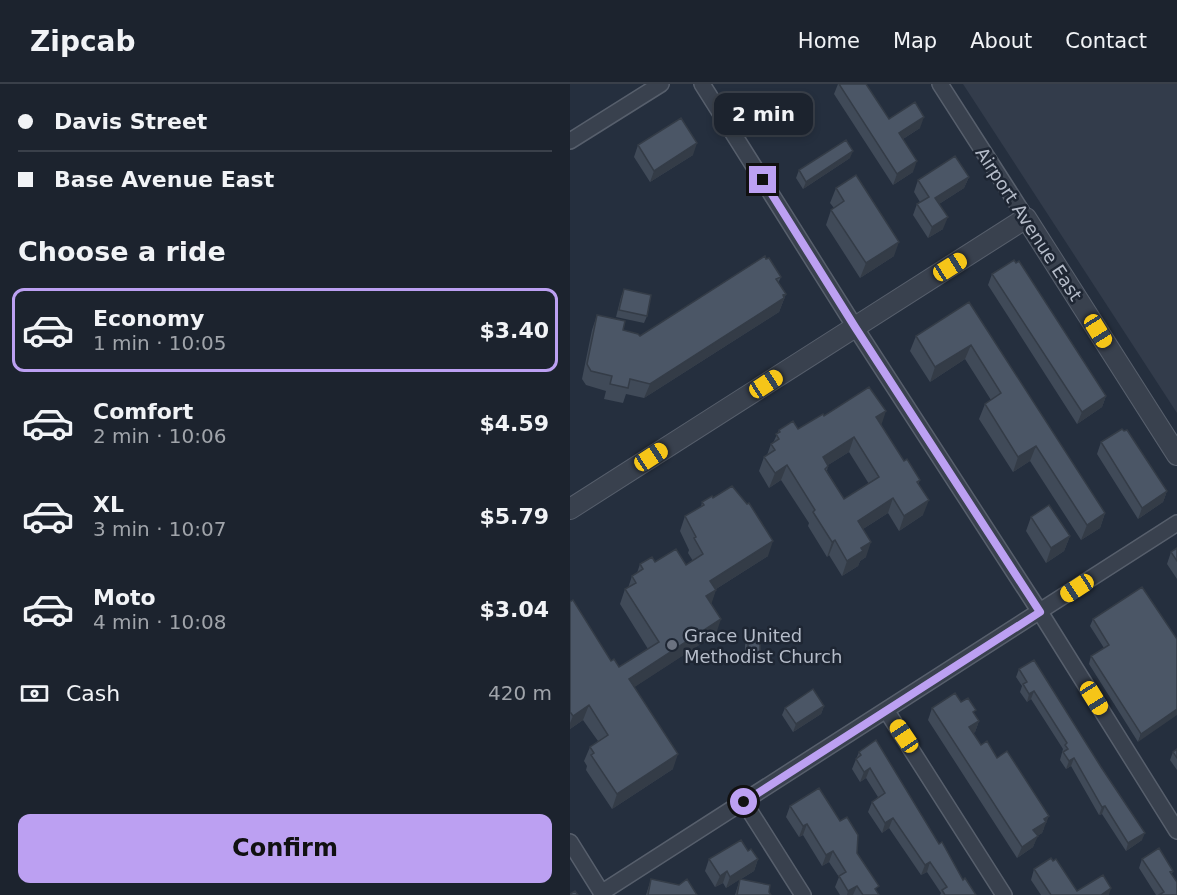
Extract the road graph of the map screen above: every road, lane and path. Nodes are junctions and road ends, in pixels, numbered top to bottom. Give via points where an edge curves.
1 (661, 84) edge
2 (702, 84) edge
3 (940, 84) edge
4 (570, 141) edge
5 (1026, 218) junction
6 (855, 327) junction
7 (1177, 455) edge
8 (570, 509) edge
9 (1177, 523) edge
10 (1040, 612) junction
11 (886, 710) junction
12 (744, 802) junction
13 (1177, 831) edge
14 (570, 842) edge
15 (602, 894) edge
16 (803, 895) edge
17 (1004, 895) edge

1 - 4 street
2 - 6 street
3 - 5 street, Airport Avenue East
5 - 6 street
5 - 7 street, Airport Avenue East
6 - 8 street
6 - 10 street
9 - 10 street
10 - 11 street
10 - 13 street
11 - 12 street
11 - 17 street
12 - 15 street
12 - 16 street
14 - 15 street

